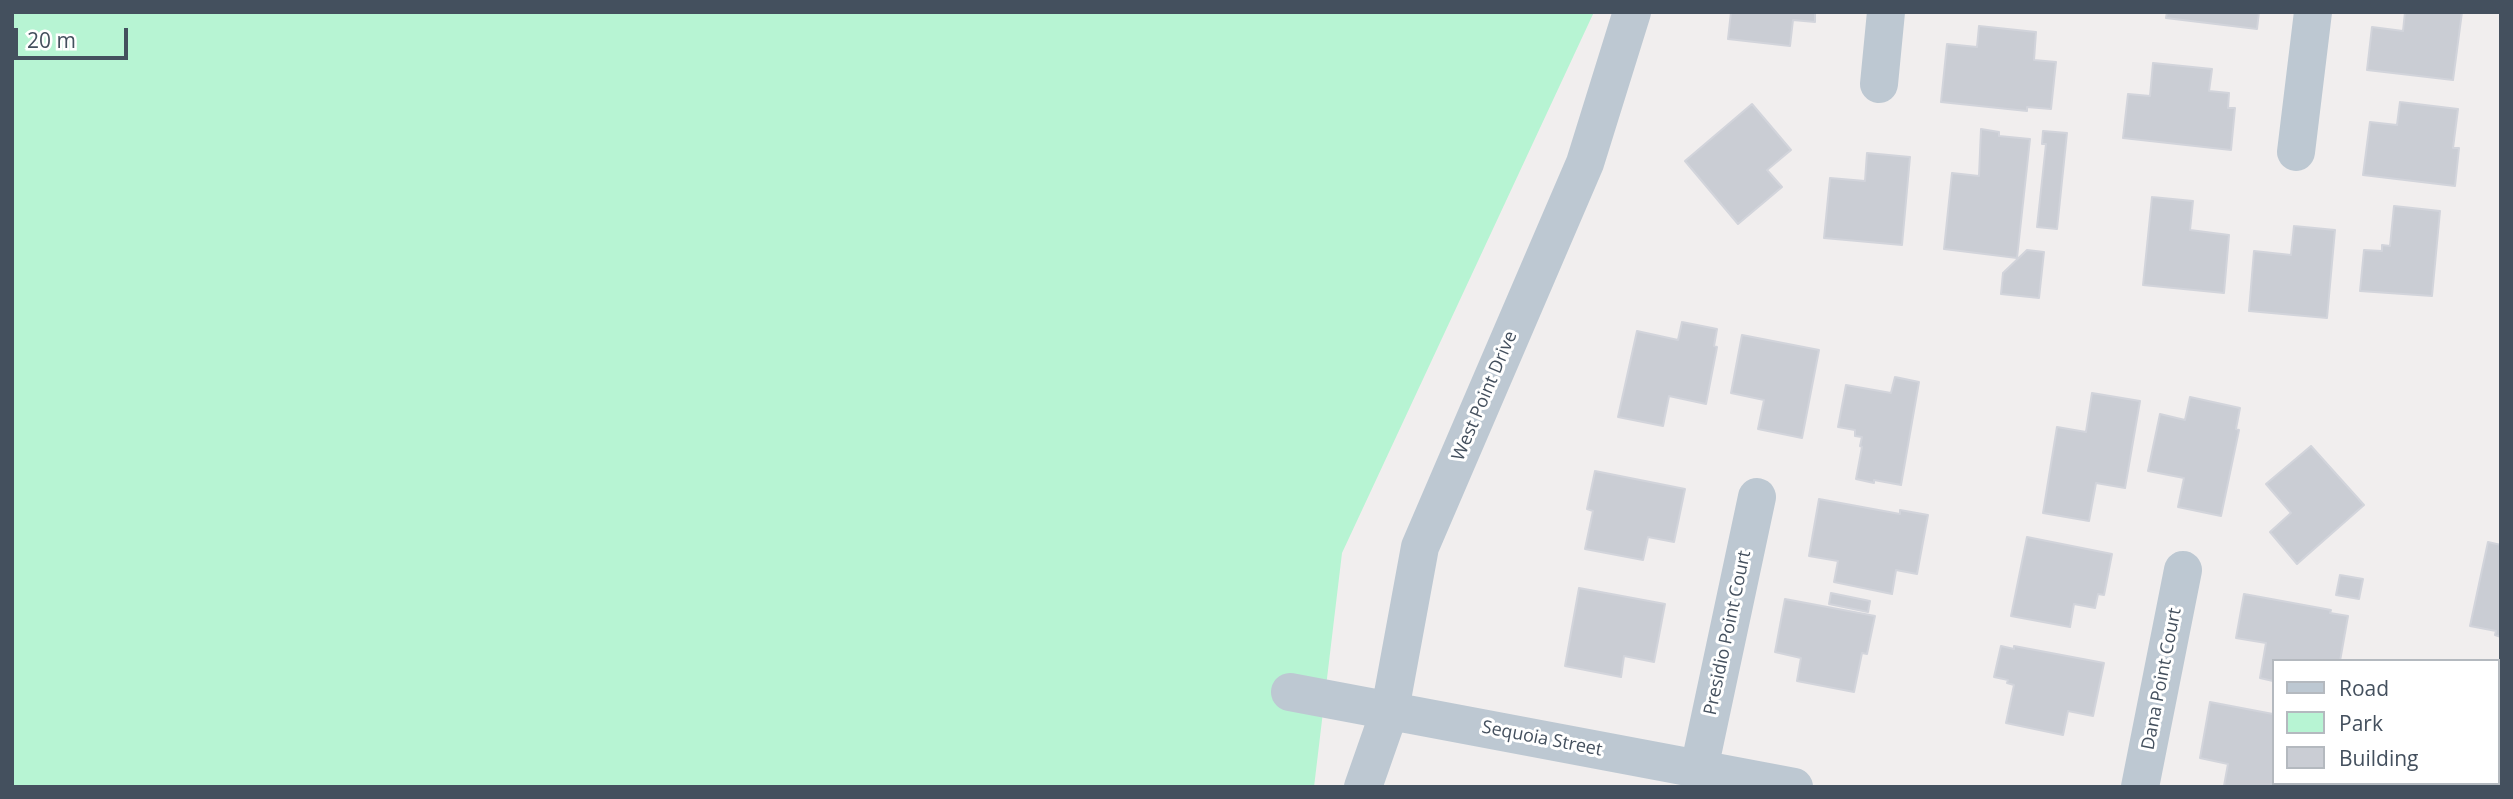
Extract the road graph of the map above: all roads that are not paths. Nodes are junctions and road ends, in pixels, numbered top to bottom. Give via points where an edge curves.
1 (1632, 12) edge
2 (1886, 12) edge
3 (2313, 12) edge
4 (1880, 84) dead end
5 (2296, 152) dead end
6 (1757, 497) dead end
7 (2183, 570) dead end
8 (1290, 692) dead end
9 (1390, 710) junction
10 (1699, 769) junction
11 (1363, 787) edge
12 (1794, 787) edge
13 (2140, 787) edge

1 - 9 street, West Point Drive via 1585,163 1420,547
2 - 4 street
3 - 5 street
6 - 10 street, Presidio Point Court
7 - 13 street, Dana Point Court
8 - 9 street, Sequoia Street
9 - 10 street, Sequoia Street
9 - 11 street, West Point Drive
10 - 12 street, Sequoia Street

